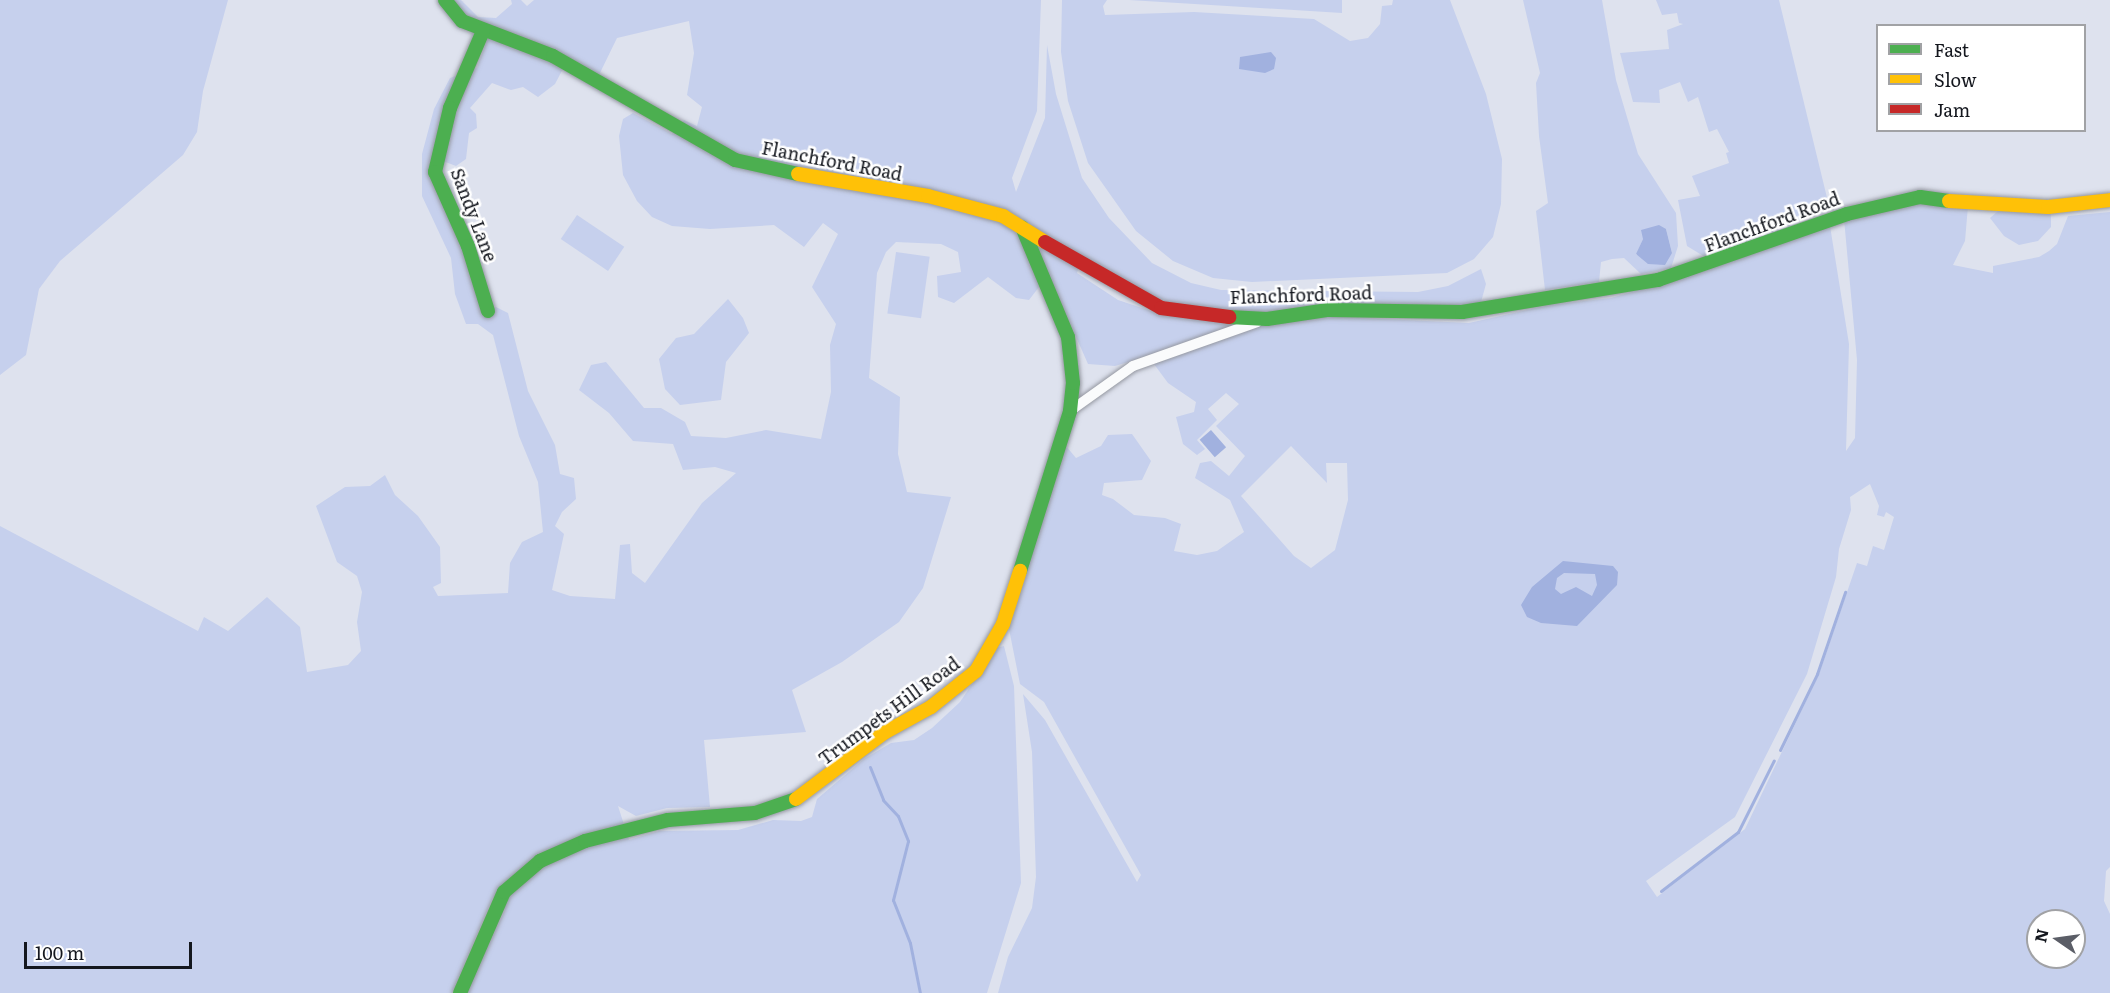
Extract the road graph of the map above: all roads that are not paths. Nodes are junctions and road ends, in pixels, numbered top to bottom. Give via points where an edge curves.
1 (445, 0) edge
2 (483, 31) junction
3 (2110, 200) edge
4 (1022, 227) junction
5 (488, 311) dead end
6 (1267, 319) junction
7 (1070, 411) junction
8 (460, 993) edge

1 - 2 street, Flanchford Road via 462,21
2 - 4 street, Flanchford Road via 552,56 735,160 860,188 928,196 1003,216
2 - 5 street, Sandy Lane via 450,108 435,172 468,246
3 - 6 street, Flanchford Road via 2037,207 1920,197 1847,214 1687,272 1617,288 1462,312 1328,310
4 - 6 street, Flanchford Road via 1161,308 1197,316
4 - 7 street, Trumpets Hill Road via 1068,337 1073,383
6 - 7 street via 1133,366
7 - 8 street, Trumpets Hill Road via 1003,624 976,671 930,707 884,733 797,799 755,813 668,820 585,841 540,861 504,892

